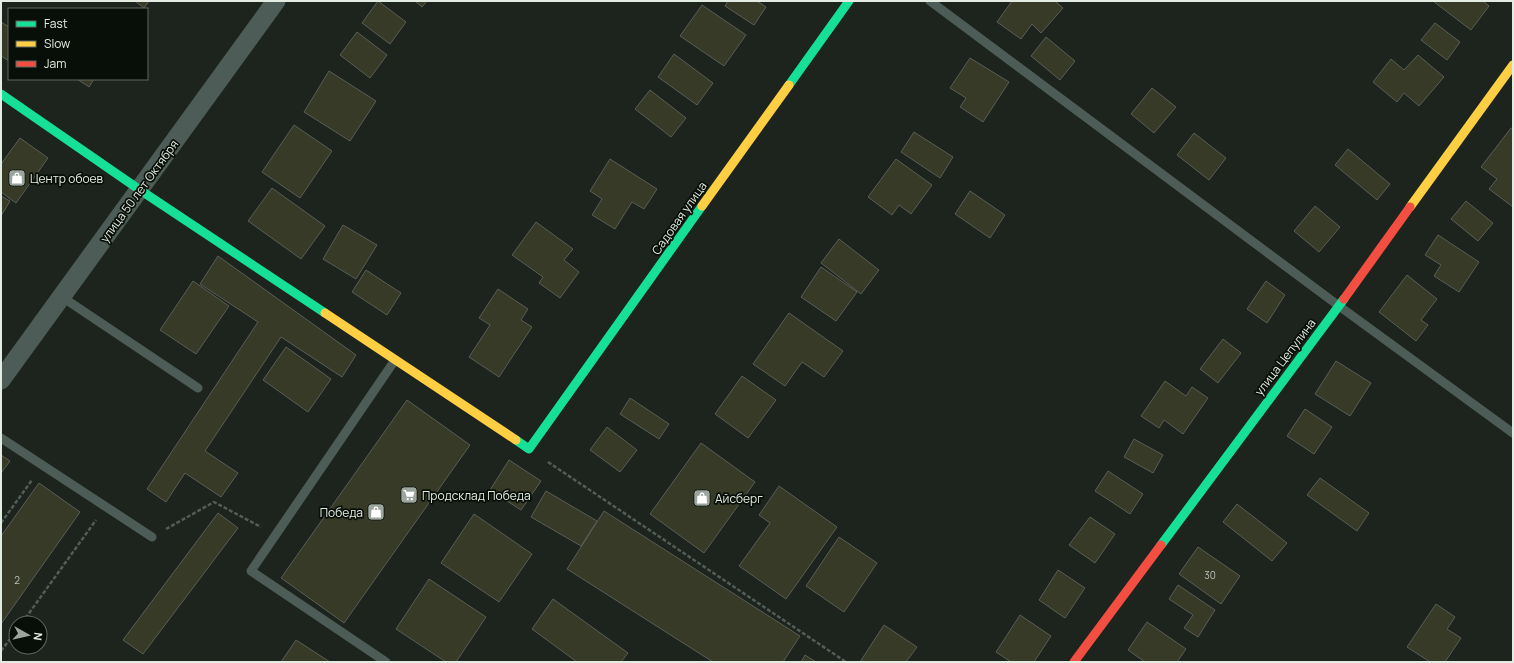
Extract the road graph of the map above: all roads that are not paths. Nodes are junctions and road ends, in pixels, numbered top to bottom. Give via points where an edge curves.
1 (276, 1) edge
2 (849, 1) edge
3 (930, 1) edge
4 (1513, 65) edge
5 (1, 94) edge
6 (140, 190) junction
7 (62, 297) junction
8 (1338, 306) junction
9 (395, 360) junction
10 (1, 380) edge
11 (198, 388) dead end
12 (1513, 433) edge
13 (1, 438) edge
14 (152, 537) road end
15 (386, 662) edge
16 (1074, 662) edge

1 - 6 street, улица 50 лет Октября
2 - 9 street, Садовая улица via 529,449
3 - 8 lane
4 - 8 street, улица Цепулина
5 - 6 street
6 - 7 street, улица 50 лет Октября
6 - 9 street
7 - 10 street, улица 50 лет Октября
7 - 11 lane
8 - 12 lane
8 - 16 street, улица Цепулина
9 - 15 lane via 251,572
13 - 14 lane

